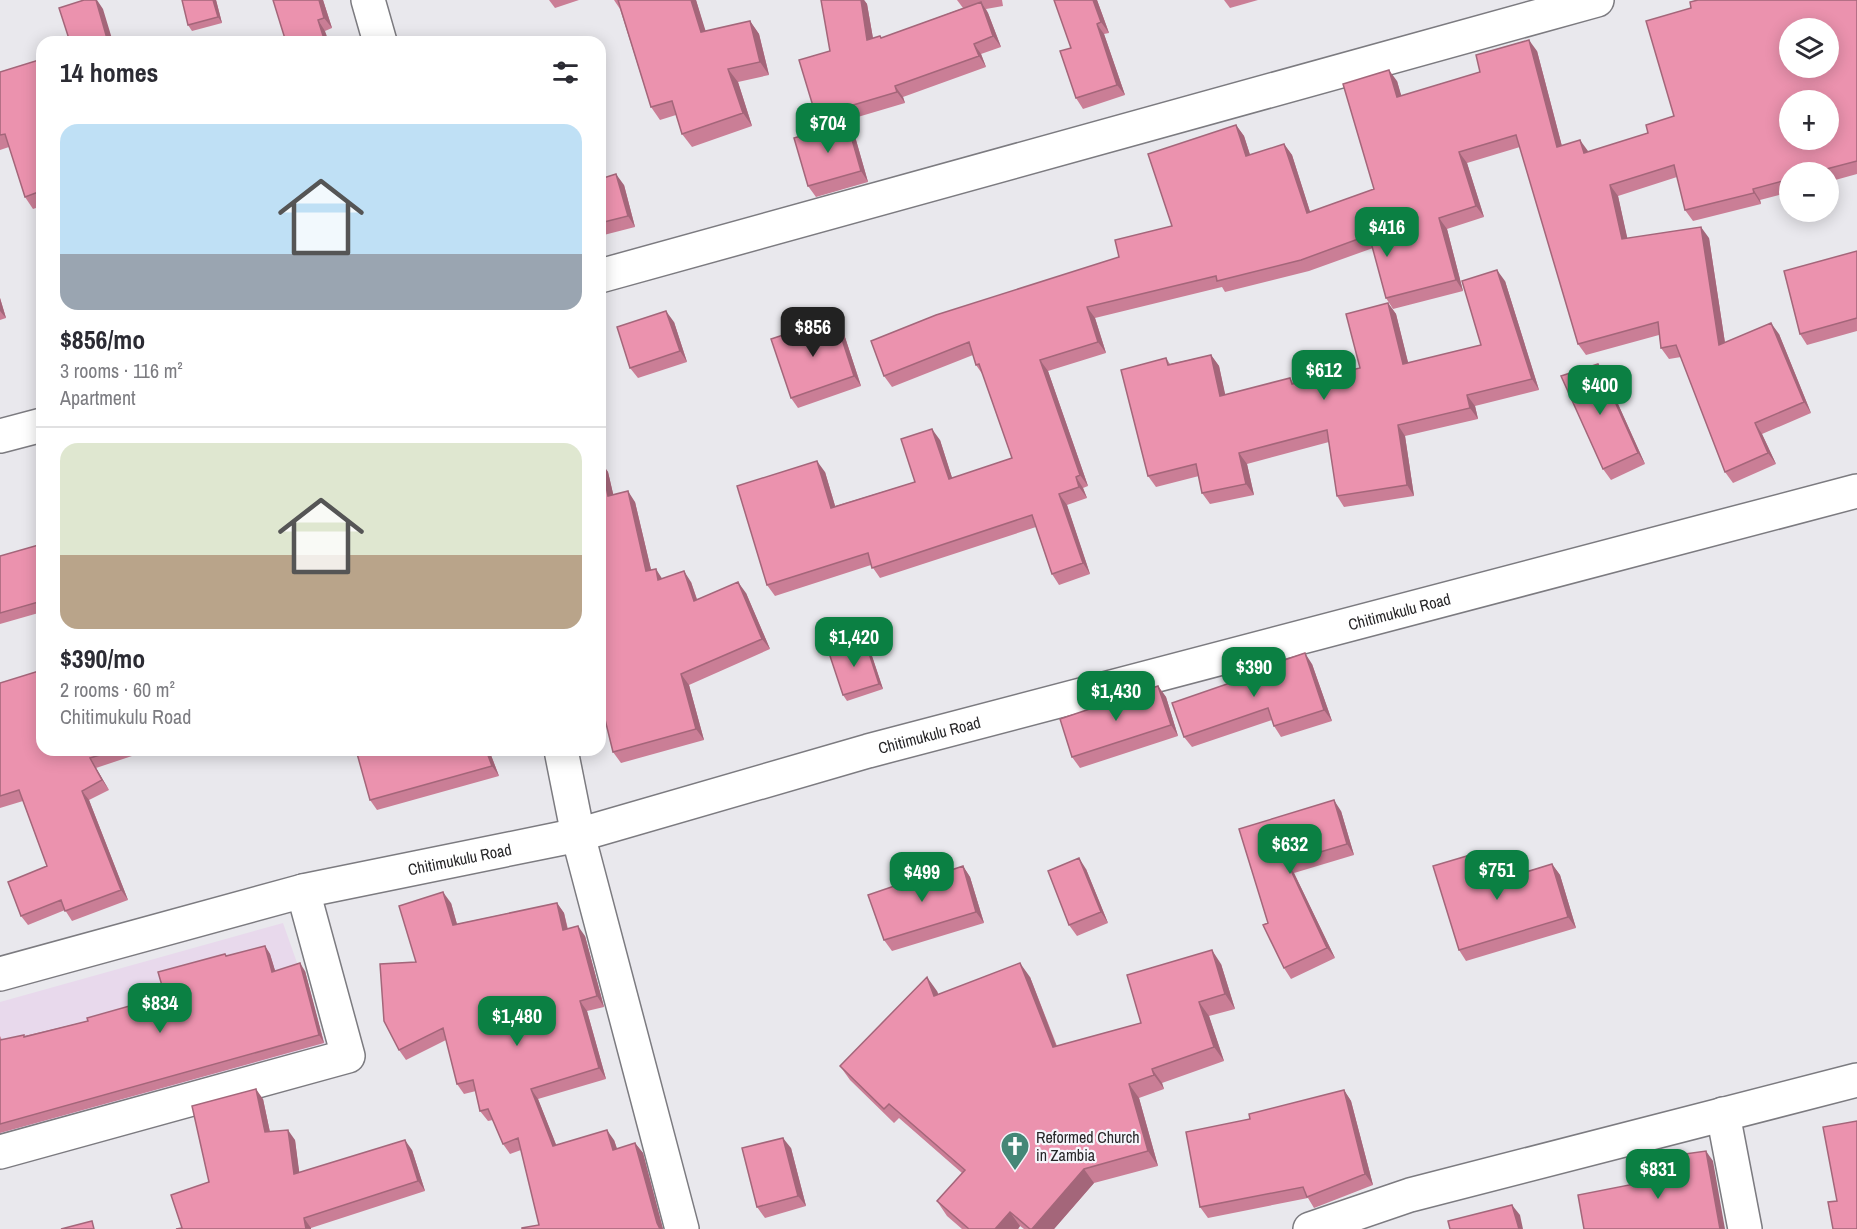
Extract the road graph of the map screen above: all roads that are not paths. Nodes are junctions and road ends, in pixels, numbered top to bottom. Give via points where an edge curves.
1 (368, 0) edge
2 (1597, 0) edge
3 (378, 36) edge
4 (606, 274) edge
5 (36, 427) edge
6 (0, 436) edge
7 (1857, 491) edge
8 (562, 756) edge
9 (578, 835) junction
10 (303, 891) junction
11 (0, 974) edge
12 (1857, 1080) edge
13 (1723, 1114) junction
14 (0, 1152) edge
15 (682, 1229) edge
16 (1310, 1229) edge
17 (1745, 1229) edge

1 - 3 street
2 - 4 street
5 - 6 street
7 - 9 street, Chitimukulu Road via 868,751
8 - 9 street
9 - 10 street, Chitimukulu Road
9 - 15 street
10 - 11 street, Chitimukulu Road
10 - 14 street via 348,1056
12 - 13 street
13 - 16 street via 1410,1194
13 - 17 street

